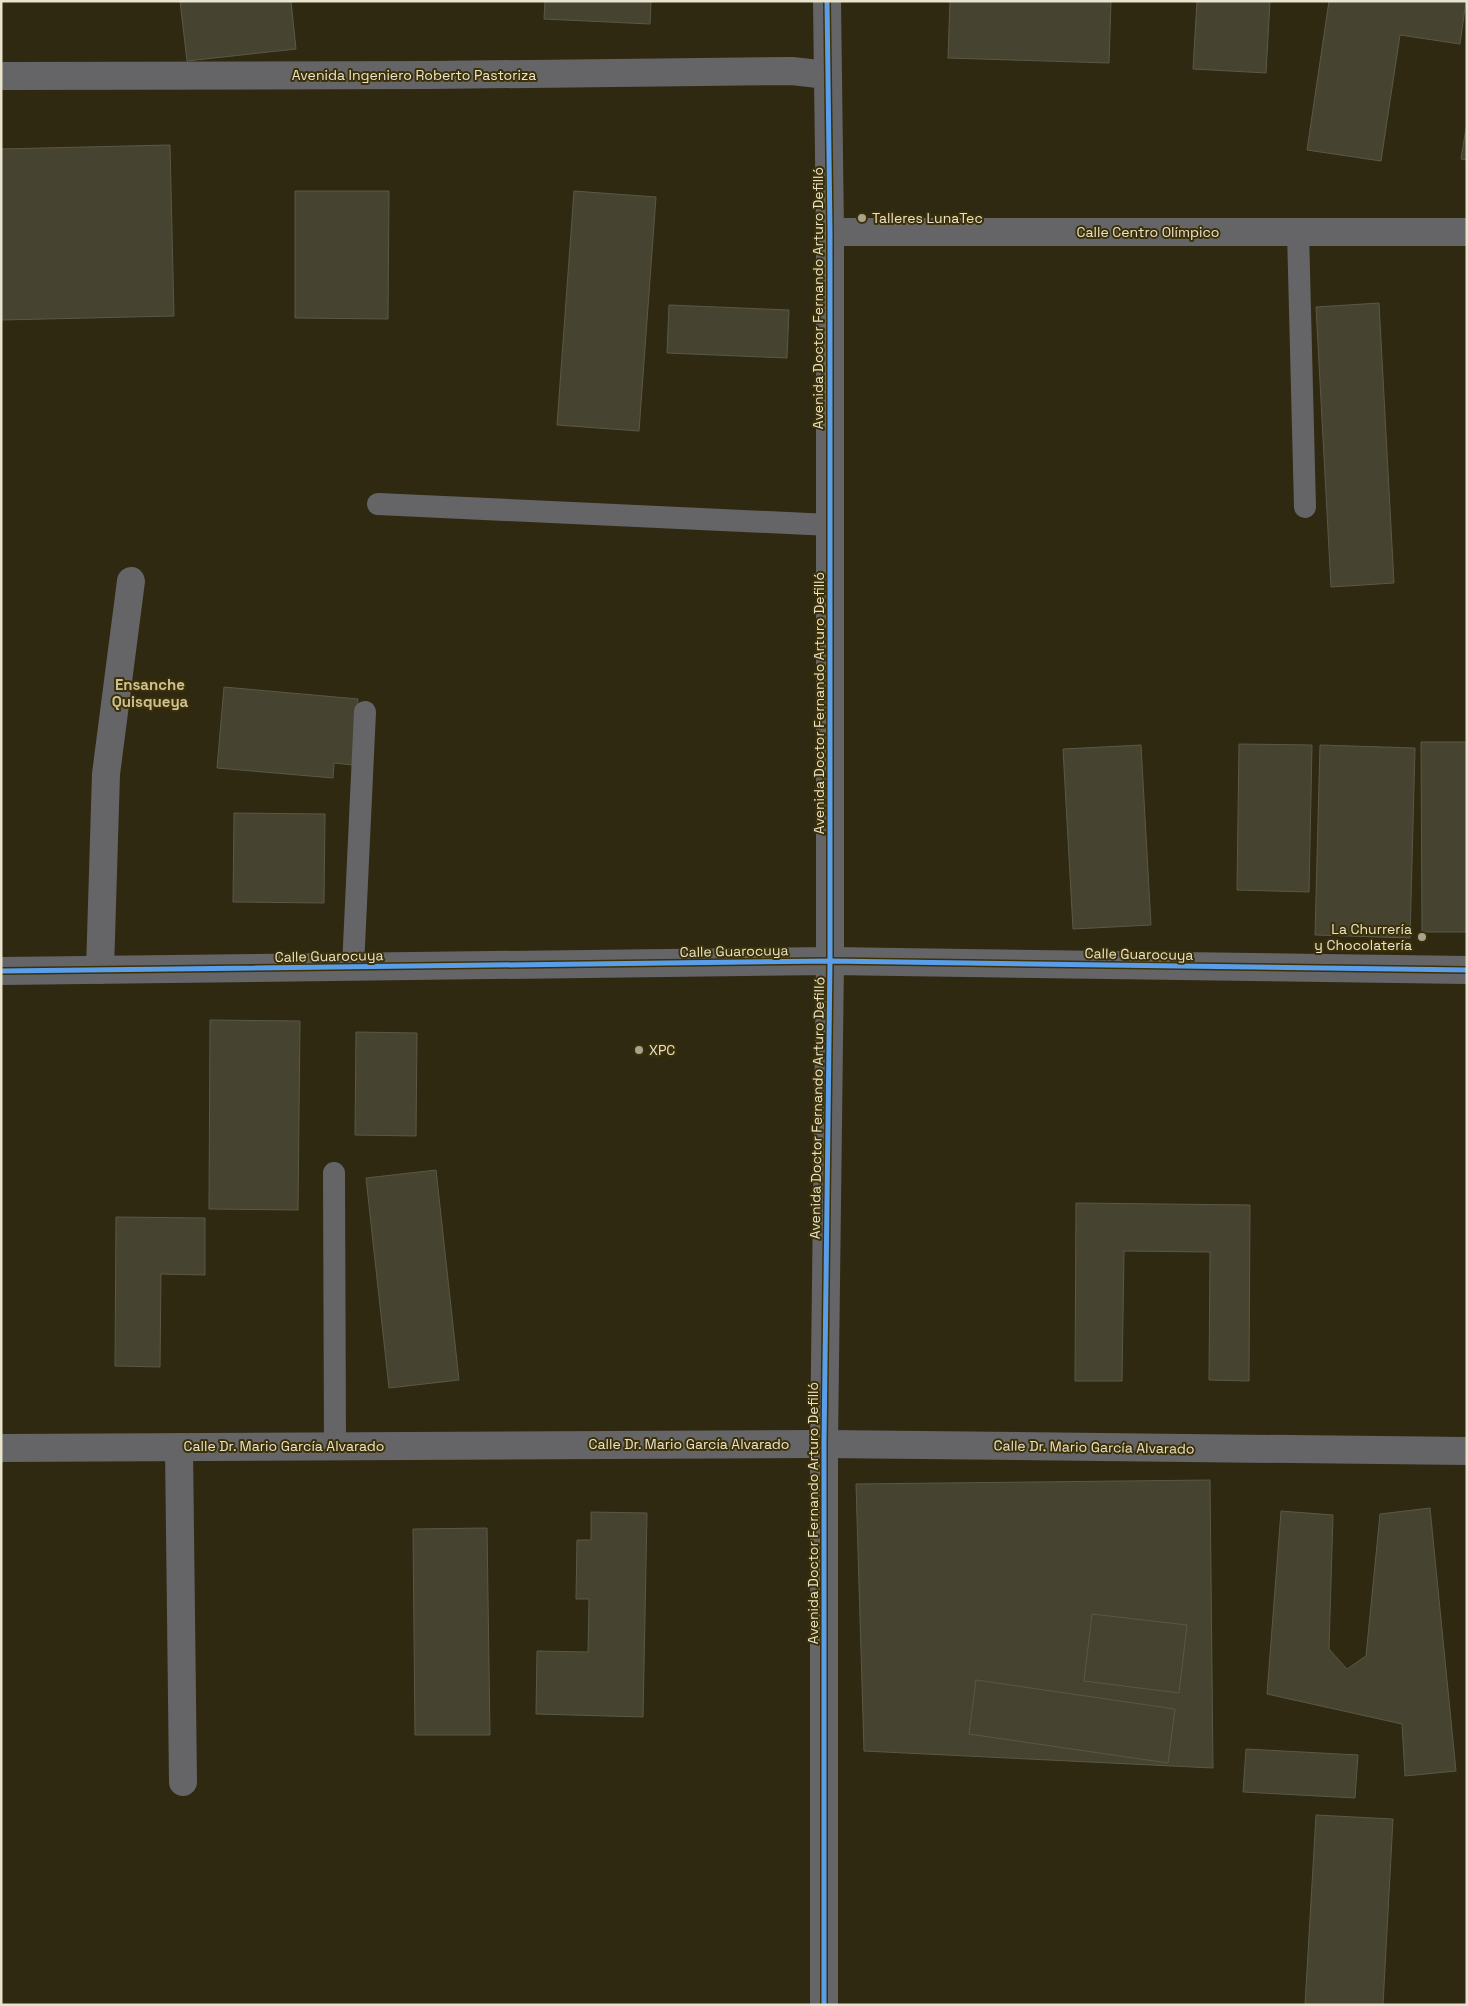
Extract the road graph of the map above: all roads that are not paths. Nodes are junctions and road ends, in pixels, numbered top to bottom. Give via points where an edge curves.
1 (827, 1) edge
2 (827, 75) junction
3 (1, 76) edge
4 (830, 232) junction
5 (1298, 232) junction
6 (1467, 232) edge
7 (378, 504) dead end
8 (1305, 507) dead end
9 (830, 525) junction
10 (131, 581) dead end
11 (365, 712) dead end
12 (830, 961) junction
13 (353, 967) junction
14 (100, 970) junction
15 (1467, 970) edge
16 (1, 971) edge
17 (334, 1173) dead end
18 (824, 1444) junction
19 (334, 1446) junction
20 (179, 1447) junction
21 (1, 1448) edge
22 (1467, 1451) edge
23 (183, 1782) dead end
24 (824, 2005) edge

1 - 2 street, Avenida Doctor Fernando Arturo Defilló
2 - 3 street, Avenida Ingeniero Roberto Pastoriza via 792,71
2 - 4 street, Avenida Doctor Fernando Arturo Defilló
4 - 5 street, Calle Centro Olímpico
4 - 9 street, Avenida Doctor Fernando Arturo Defilló
5 - 6 street, Calle Centro Olímpico
5 - 8 lane
7 - 9 lane
9 - 12 street, Avenida Doctor Fernando Arturo Defilló
10 - 14 street via 106,774
11 - 13 lane
12 - 13 street, Calle Guarocuya
12 - 15 street, Calle Guarocuya
12 - 18 street, Avenida Doctor Fernando Arturo Defilló
13 - 14 street, Calle Guarocuya
14 - 16 street, Calle Guarocuya
17 - 19 lane
18 - 19 street, Calle Dr. Mario García Alvarado
18 - 22 street, Calle Dr. Mario García Alvarado
18 - 24 street, Avenida Doctor Fernando Arturo Defilló
19 - 20 street, Calle Dr. Mario García Alvarado
20 - 21 street, Calle Dr. Mario García Alvarado
20 - 23 street

